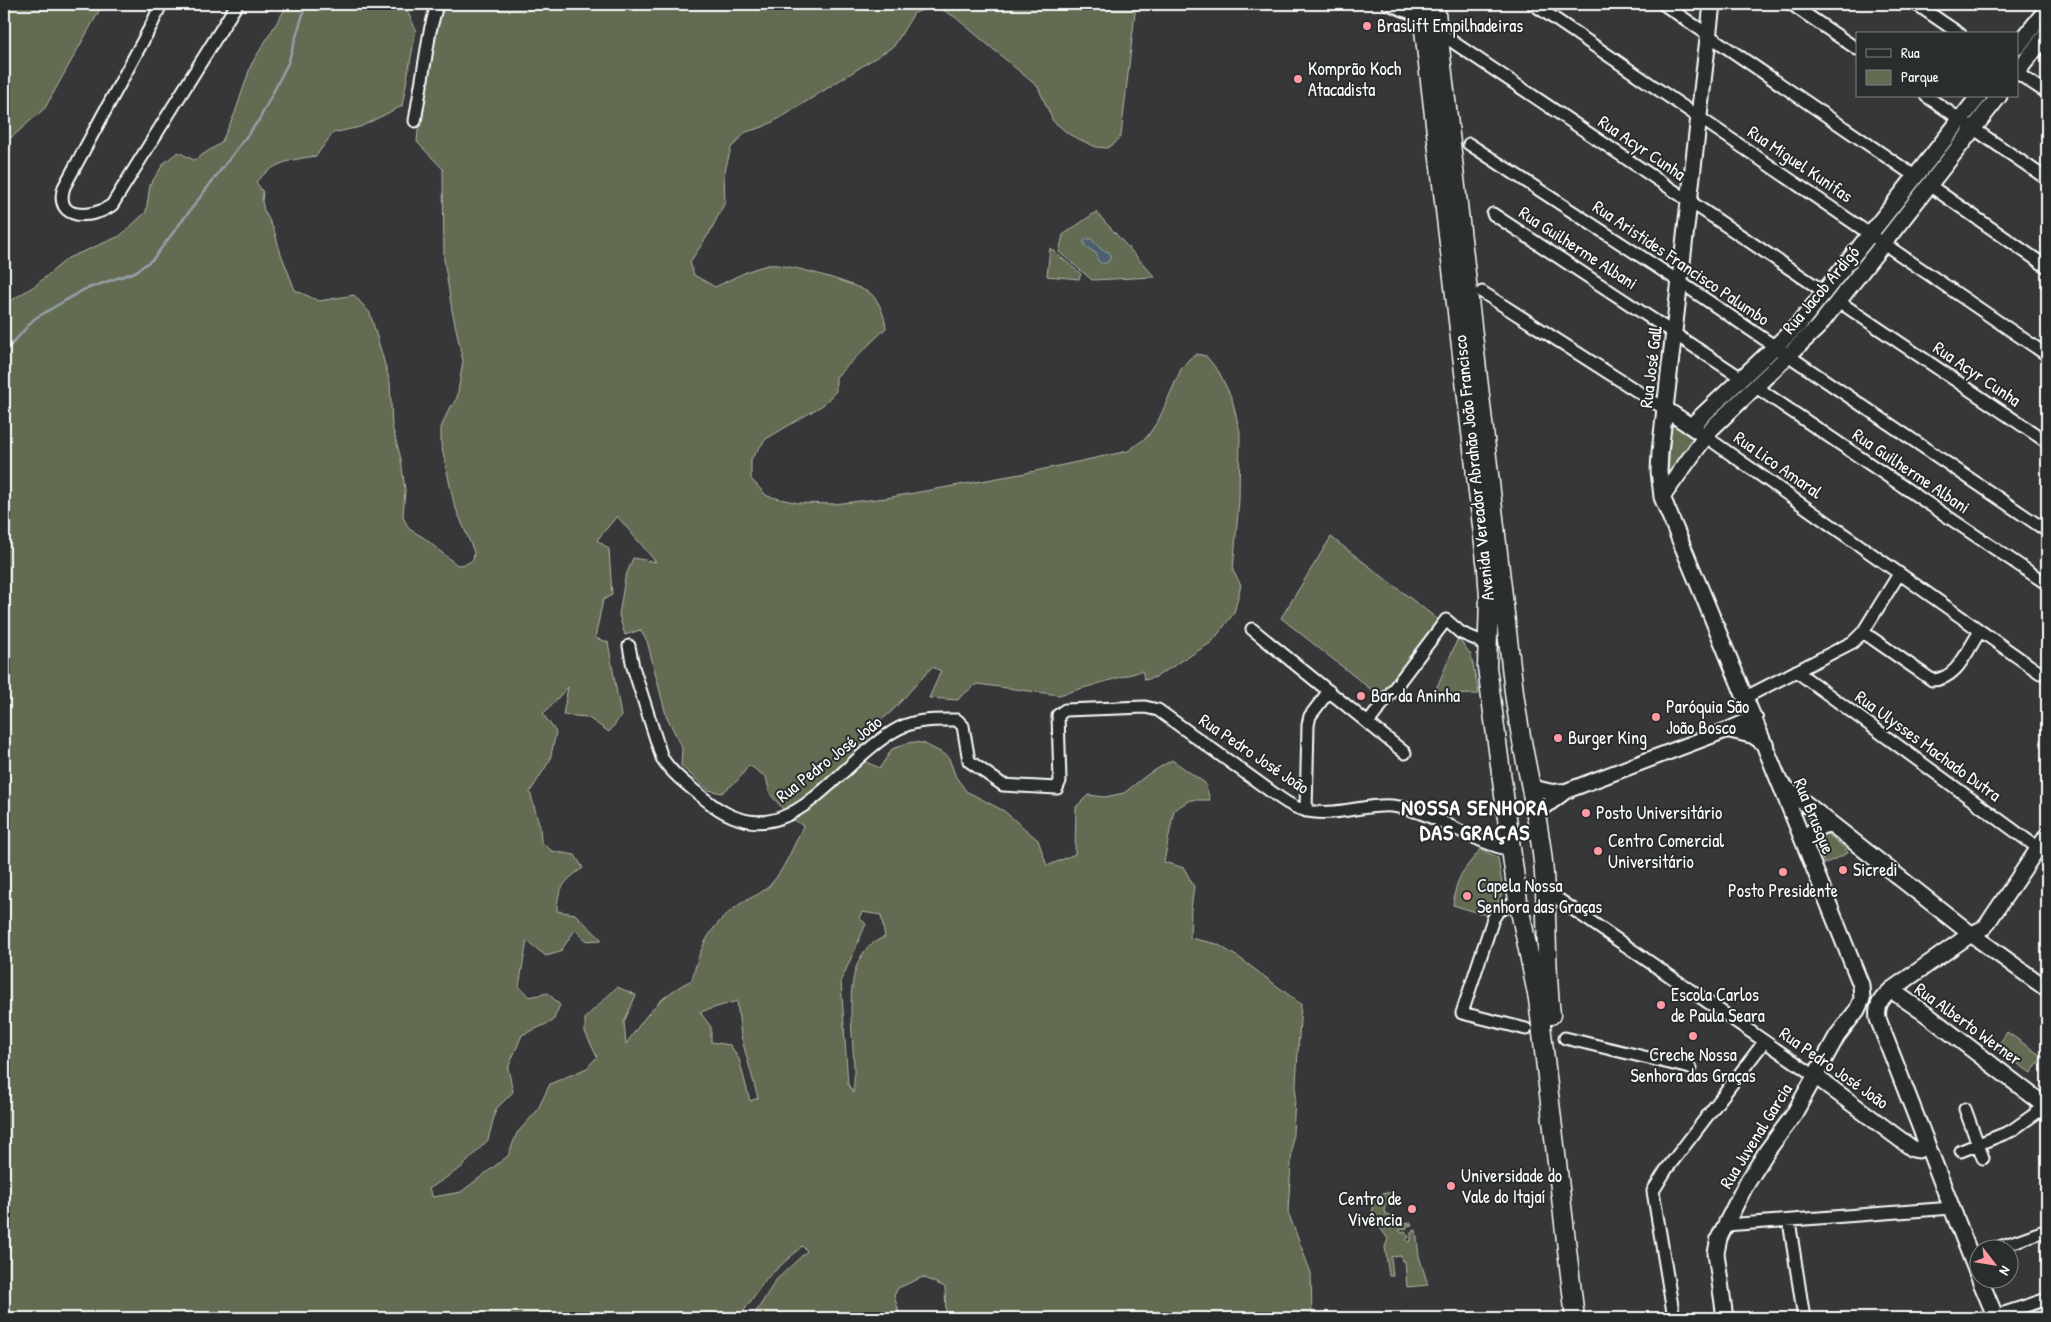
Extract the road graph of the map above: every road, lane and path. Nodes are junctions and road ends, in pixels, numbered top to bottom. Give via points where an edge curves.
1 (161, 4) edge
2 (237, 4) edge
3 (437, 4) edge
4 (1388, 4) edge
5 (1435, 4) edge
6 (1533, 4) edge
7 (1663, 4) edge
8 (1712, 4) edge
9 (1791, 4) edge
10 (1916, 4) edge
11 (1422, 7) edge
12 (2047, 9) edge
13 (1438, 32) junction
14 (1957, 32) edge
15 (2047, 34) edge
16 (1709, 35) junction
17 (2018, 46) edge
18 (1856, 48) edge
19 (2018, 71) edge
20 (2018, 73) edge
21 (2047, 93) edge
22 (1929, 98) edge
23 (1977, 98) edge
24 (1997, 98) edge
25 (1699, 117) junction
26 (1960, 120) junction
27 (415, 122) dead end
28 (1974, 129) junction
29 (1469, 144) dead end
30 (1916, 177) junction
31 (2047, 179) edge
32 (1929, 186) junction
33 (1690, 201) junction
34 (1494, 214) dead end
35 (1871, 234) junction
36 (1884, 243) junction
37 (2047, 267) edge
38 (1680, 282) junction
39 (1482, 292) dead end
40 (1832, 297) junction
41 (1674, 332) junction
42 (1776, 347) junction
43 (2047, 354) edge
44 (1789, 356) junction
45 (1749, 383) junction
46 (1665, 409) junction
47 (1691, 426) junction
48 (1705, 436) junction
49 (2047, 442) edge
50 (1662, 497) junction
51 (2047, 531) edge
52 (1899, 574) junction
53 (2047, 584) edge
54 (1252, 629) dead end
55 (1862, 632) junction
56 (1977, 636) dead end
57 (628, 646) dead end
58 (1486, 648) junction
59 (1512, 664) junction
60 (1796, 672) junction
61 (2047, 672) edge
62 (1329, 691) junction
63 (1746, 697) junction
64 (1755, 718) junction
65 (1368, 723) junction
66 (1727, 730) junction
67 (1766, 745) junction
68 (1405, 753) dead end
69 (1780, 784) junction
70 (1530, 787) junction
71 (1566, 791) junction
72 (1810, 808) junction
73 (1306, 811) junction
74 (1537, 818) junction
75 (1794, 822) junction
76 (1831, 824) junction
77 (2047, 835) edge
78 (1805, 844) junction
79 (2038, 848) junction
80 (1511, 850) junction
81 (1546, 894) junction
82 (1518, 901) junction
83 (1971, 934) junction
84 (1861, 985) joint
85 (2047, 988) edge
86 (1891, 990) junction
87 (1526, 1029) dead end
88 (1565, 1038) dead end
89 (1764, 1042) junction
90 (1690, 1068) dead end
91 (1815, 1076) junction
92 (2046, 1106) edge
93 (1965, 1109) dead end
94 (1978, 1144) junction
95 (1927, 1146) junction
96 (1961, 1151) dead end
97 (1983, 1158) dead end
98 (1952, 1208) junction
99 (1789, 1221) junction
100 (1726, 1225) junction
101 (2047, 1230) edge
102 (2018, 1240) edge
103 (1968, 1241) edge
104 (1984, 1290) edge
105 (2047, 1299) edge
106 (1995, 1317) edge
107 (1575, 1318) edge
108 (1586, 1318) edge
109 (1674, 1318) edge
110 (1725, 1318) edge
111 (1804, 1318) edge

1 - 2 street via 64,187 61,197 64,207 78,214 96,214 112,205
3 - 27 street
4 - 11 street
5 - 13 main road, Avenida Vereador Abrahão João Francisco
6 - 25 street, Rua Miguel Kunifas
7 - 16 street
8 - 16 main road, Rua José Gall
9 - 18 street
10 - 14 street
11 - 58 main road, Avenida Vereador Abrahão João Francisco via 1487,569
12 - 17 main road
13 - 33 street, Rua Acyr Cunha
13 - 59 main road, Avenida Vereador Abrahão João Francisco
15 - 19 main road
16 - 25 main road, Rua José Gall
16 - 30 street
20 - 21 street
22 - 26 street
23 - 26 main road, Rua Jacob Ardigó
24 - 28 main road, Rua Jacob Ardigó
25 - 33 main road, Rua José Gall
25 - 35 street, Rua Miguel Kunifas
26 - 28 street
26 - 30 main road, Rua Jacob Ardigó
28 - 31 street
28 - 32 main road, Rua Jacob Ardigó
29 - 38 street, Rua Aristides Francisco Palumbo
30 - 35 main road, Rua Jacob Ardigó
32 - 36 main road, Rua Jacob Ardigó
32 - 37 street
33 - 38 main road, Rua José Gall
33 - 40 street, Rua Acyr Cunha
34 - 41 street, Rua Guilherme Albani
35 - 36 street, Rua Miguel Kunifas
35 - 40 main road, Rua Jacob Ardigó
36 - 40 main road, Rua Jacob Ardigó
36 - 43 street, Rua Miguel Kunifas
38 - 41 main road, Rua José Gall
38 - 42 street, Rua Aristides Francisco Palumbo
39 - 46 street, Rua Lico Amaral
40 - 42 main road, Rua Jacob Ardigó
40 - 44 main road, Rua Jacob Ardigó via 1812,334
40 - 49 street, Rua Acyr Cunha
41 - 45 street, Rua Guilherme Albani
41 - 46 main road, Rua José Gall
42 - 44 street, Rua Aristides Francisco Palumbo
42 - 45 main road, Rua Jacob Ardigó
44 - 45 main road, Rua Jacob Ardigó
44 - 51 street, Rua Aristides Francisco Palumbo
45 - 47 main road, Rua Jacob Ardigó
45 - 48 main road, Rua Jacob Ardigó
45 - 53 street, Rua Guilherme Albani
46 - 47 main road, Rua Lico Amaral
46 - 50 main road, Rua José Gall via 1659,471
47 - 48 main road, Rua Lico Amaral
48 - 50 main road, Rua Jacob Ardigó
48 - 52 street, Rua Lico Amaral
50 - 63 main road, Rua José Gall
52 - 55 street
52 - 61 street, Rua Lico Amaral via 2040,672
54 - 62 street
55 - 56 street via 1932,680 1942,680 1951,674
55 - 60 street via 1853,642
57 - 73 street, Rua Pedro José João via 662,758 669,768 718,810 734,818 761,822 788,816 878,742 920,720 960,721 969,761 1002,785 1057,788 1060,781 1060,712 1145,706 1158,710 1280,798
58 - 59 main road
58 - 65 street via 1478,640 1461,634 1446,620
58 - 80 main road, Avenida Vereador Abrahão João Francisco
59 - 70 main road, Avenida Vereador Abrahão João Francisco
60 - 63 street
60 - 79 street, Rua Ulysses Machado Dutra
62 - 65 street
62 - 73 street via 1310,716 1308,725
63 - 64 main road, Rua José Gall
64 - 66 street
64 - 67 main road, Rua Brusque
65 - 68 street
66 - 67 street via 1752,736
66 - 71 street
67 - 69 main road, Rua Brusque
69 - 72 main road
69 - 75 main road, Rua Brusque
70 - 71 street via 1552,792
70 - 74 main road, Avenida Vereador Abrahão João Francisco
71 - 74 street via 1542,809
72 - 75 main road via 1812,815 1807,824
72 - 76 main road
73 - 80 street, Rua Pedro José João via 1392,806 1415,811
74 - 81 main road, Avenida Vereador Abrahão João Francisco
75 - 78 main road, Rua Brusque
76 - 78 main road via 1812,831
76 - 83 main road
77 - 79 street
78 - 84 main road, Rua Brusque
79 - 83 street via 1985,927
80 - 82 main road, Avenida Vereador Abrahão João Francisco
81 - 82 main road via 1533,907
81 - 89 street, Rua Pedro José João via 1558,899
81 - 108 main road, Avenida Vereador Abrahão João Francisco via 1549,996
82 - 87 street via 1498,912 1493,919 1462,1013
82 - 107 main road, Avenida Vereador Abrahão João Francisco via 1538,999
83 - 85 main road
83 - 86 main road
84 - 91 main road, Rua Juvenal Garcia via 1862,998 1857,1010 1837,1036
86 - 92 main road, Rua Alberto Werner
86 - 95 main road via 1880,1000 1876,1010 1878,1020
88 - 90 street
89 - 91 street, Rua Pedro José João
89 - 109 street via 1653,1190
91 - 95 main road, Rua Pedro José João via 1914,1149
91 - 100 main road, Rua Juvenal Garcia via 1793,1116 1744,1188
92 - 94 street via 2017,1128
93 - 94 street
94 - 96 street
94 - 97 street
95 - 98 main road
98 - 99 street
98 - 103 main road
99 - 100 street
99 - 111 street
100 - 110 main road, Rua Juvenal Garcia via 1716,1253
101 - 102 street
104 - 106 main road
105 - 106 street

